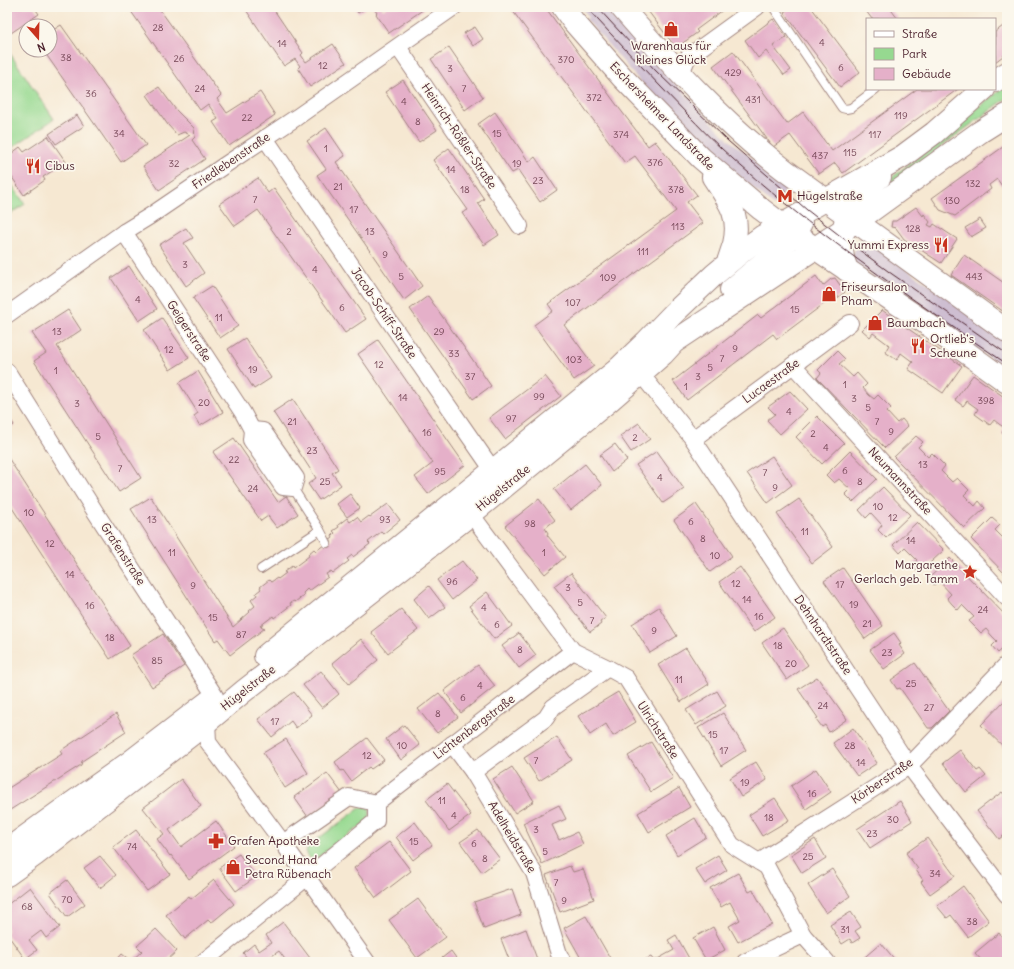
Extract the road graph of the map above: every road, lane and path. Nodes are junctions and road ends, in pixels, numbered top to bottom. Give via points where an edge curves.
1 (454, 7) edge
2 (563, 7) edge
3 (622, 7) edge
4 (758, 7) edge
5 (773, 7) edge
6 (398, 47) junction
7 (1007, 73) edge
8 (683, 76) junction
9 (996, 80) edge
10 (875, 90) edge
11 (983, 90) edge
12 (1007, 115) edge
13 (265, 138) junction
14 (903, 156) junction
15 (701, 158) junction
16 (803, 184) junction
17 (825, 200) junction
18 (806, 210) junction
19 (849, 222) junction
20 (520, 226) dead end
21 (788, 230) junction
22 (124, 232) junction
23 (814, 248) junction
24 (728, 262) junction
25 (847, 270) junction
26 (7, 315) edge
27 (850, 323) dead end
28 (1007, 331) edge
29 (674, 342) junction
30 (793, 365) junction
31 (7, 372) edge
32 (641, 374) junction
33 (1007, 382) edge
34 (693, 439) junction
35 (498, 479) junction
36 (293, 488) joint
37 (471, 514) junction
38 (320, 530) junction
39 (327, 542) dead end
40 (261, 569) dead end
41 (1007, 598) edge
42 (573, 651) junction
43 (1007, 664) edge
44 (608, 668) junction
45 (215, 696) junction
46 (197, 729) junction
47 (452, 744) junction
48 (909, 766) junction
49 (473, 772) junction
50 (376, 803) junction
51 (283, 843) junction
52 (7, 850) edge
53 (759, 862) junction
54 (7, 875) edge
55 (306, 877) junction
56 (1007, 895) edge
57 (803, 935) junction
58 (203, 962) edge
59 (367, 962) edge
60 (563, 962) edge
61 (745, 962) edge
62 (827, 962) edge

1 - 6 street, Friedlebenstraße
2 - 15 main road, Eschersheimer Landstraße via 573,22
3 - 8 main road
4 - 8 street via 688,57
5 - 10 lane via 842,108 851,108
6 - 13 street, Friedlebenstraße
6 - 20 street, Heinrich-Rößler-Straße
7 - 9 main road
8 - 16 main road via 737,131
11 - 14 main road, Hügelstraße via 934,133
12 - 19 main road, Hügelstraße via 868,213
13 - 22 street, Friedlebenstraße
13 - 35 street, Jacob-Schiff-Straße
14 - 17 main road, Hügelstraße
14 - 19 main road via 856,201
15 - 21 main road, Eschersheimer Landstraße
15 - 24 main road via 730,203 736,218 734,244
16 - 17 main road
16 - 18 main road
17 - 18 main road, Hügelstraße
17 - 19 main road
18 - 21 main road, Hügelstraße
19 - 23 main road, Hügelstraße
19 - 25 main road via 843,249
19 - 28 main road
21 - 23 main road, Eschersheimer Landstraße
21 - 24 main road, Hügelstraße via 763,236
21 - 29 main road via 776,252
22 - 26 street, Friedlebenstraße
22 - 36 street, Geigerstraße via 244,414 252,430 251,440 283,487
23 - 25 main road, Eschersheimer Landstraße
23 - 29 main road, Hügelstraße
24 - 35 main road, Hügelstraße via 618,369
25 - 33 main road, Eschersheimer Landstraße
27 - 30 street, Lucaestraße
29 - 32 main road, Hügelstraße
30 - 34 street, Lucaestraße
30 - 41 street, Neumannstraße
31 - 45 street, Grafenstraße
32 - 34 street, Dehnhardtstraße
32 - 35 main road, Hügelstraße via 609,401
34 - 48 street, Dehnhardtstraße
35 - 37 main road, Hügelstraße
35 - 45 main road, Hügelstraße
36 - 38 lane
37 - 42 street, Ulrichstraße
37 - 46 main road, Hügelstraße
38 - 39 lane
38 - 40 lane
42 - 44 street, Ulrichstraße
42 - 47 street, Lichtenbergstraße
43 - 48 street, Körberstraße
44 - 49 street via 553,707 546,718
44 - 53 street, Ulrichstraße via 626,678 732,845
45 - 46 main road, Hügelstraße
46 - 51 street
46 - 52 main road, Hügelstraße via 130,762
46 - 54 main road, Hügelstraße
47 - 49 street, Adelheidstraße
47 - 50 street, Lichtenbergstraße
48 - 53 street, Körberstraße
48 - 56 street, Dehnhardtstraße
49 - 60 street, Adelheidstraße via 534,873
50 - 51 street via 349,797
50 - 55 street via 376,822
51 - 55 street
53 - 57 street, Ulrichstraße via 767,867
55 - 58 street
55 - 59 street
57 - 61 street
57 - 62 street, Ulrichstraße

